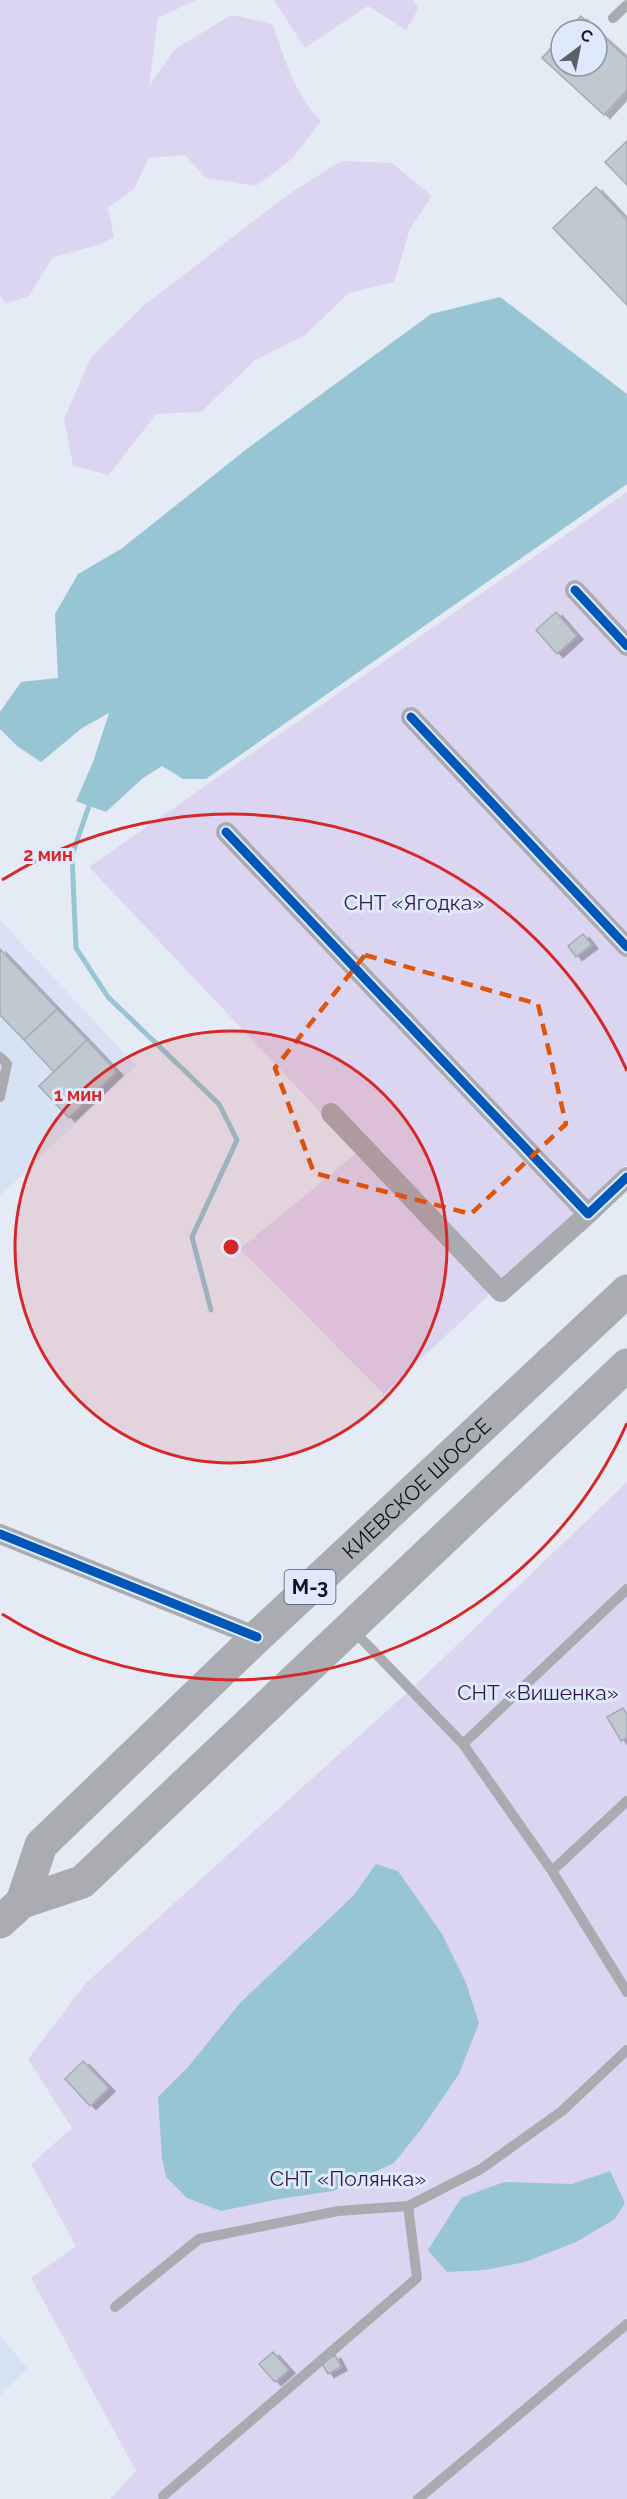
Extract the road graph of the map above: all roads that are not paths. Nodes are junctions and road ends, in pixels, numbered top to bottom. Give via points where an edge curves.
1 (627, 5) edge
2 (613, 18) dead end
3 (575, 590) dead end
4 (627, 646) edge
5 (411, 717) dead end
6 (226, 832) dead end
7 (627, 947) edge
8 (0, 1057) edge
9 (0, 1097) edge
10 (331, 1113) dead end
11 (627, 1177) edge
12 (588, 1214) junction
13 (627, 1291) edge
14 (627, 1365) edge
15 (0, 1534) edge
16 (627, 1589) edge
17 (350, 1628) junction
18 (257, 1637) junction
19 (463, 1744) junction
20 (627, 1801) edge
21 (552, 1871) junction
22 (11, 1912) edge
23 (627, 1992) edge
24 (627, 2050) edge
25 (408, 2206) junction
26 (115, 2307) dead end
27 (627, 2324) edge
28 (163, 2496) dead end
29 (418, 2499) edge

1 - 2 lane
3 - 4 street
5 - 7 street
6 - 12 street
8 - 9 lane via 7,1064
10 - 12 street via 501,1292
11 - 12 street
13 - 18 highway, КИЕВСКОЕ ШОССЕ / М-3
14 - 17 highway, КИЕВСКОЕ ШОССЕ / М-3
15 - 18 street
16 - 19 lane
17 - 19 lane
17 - 22 highway, КИЕВСКОЕ ШОССЕ / М-3 via 82,1882
18 - 22 highway, КИЕВСКОЕ ШОССЕ / М-3 via 41,1845
19 - 21 lane
20 - 21 lane
21 - 23 lane
24 - 25 lane via 562,2111 482,2169
25 - 26 lane via 338,2211 199,2239
25 - 28 lane via 417,2278
27 - 29 lane

